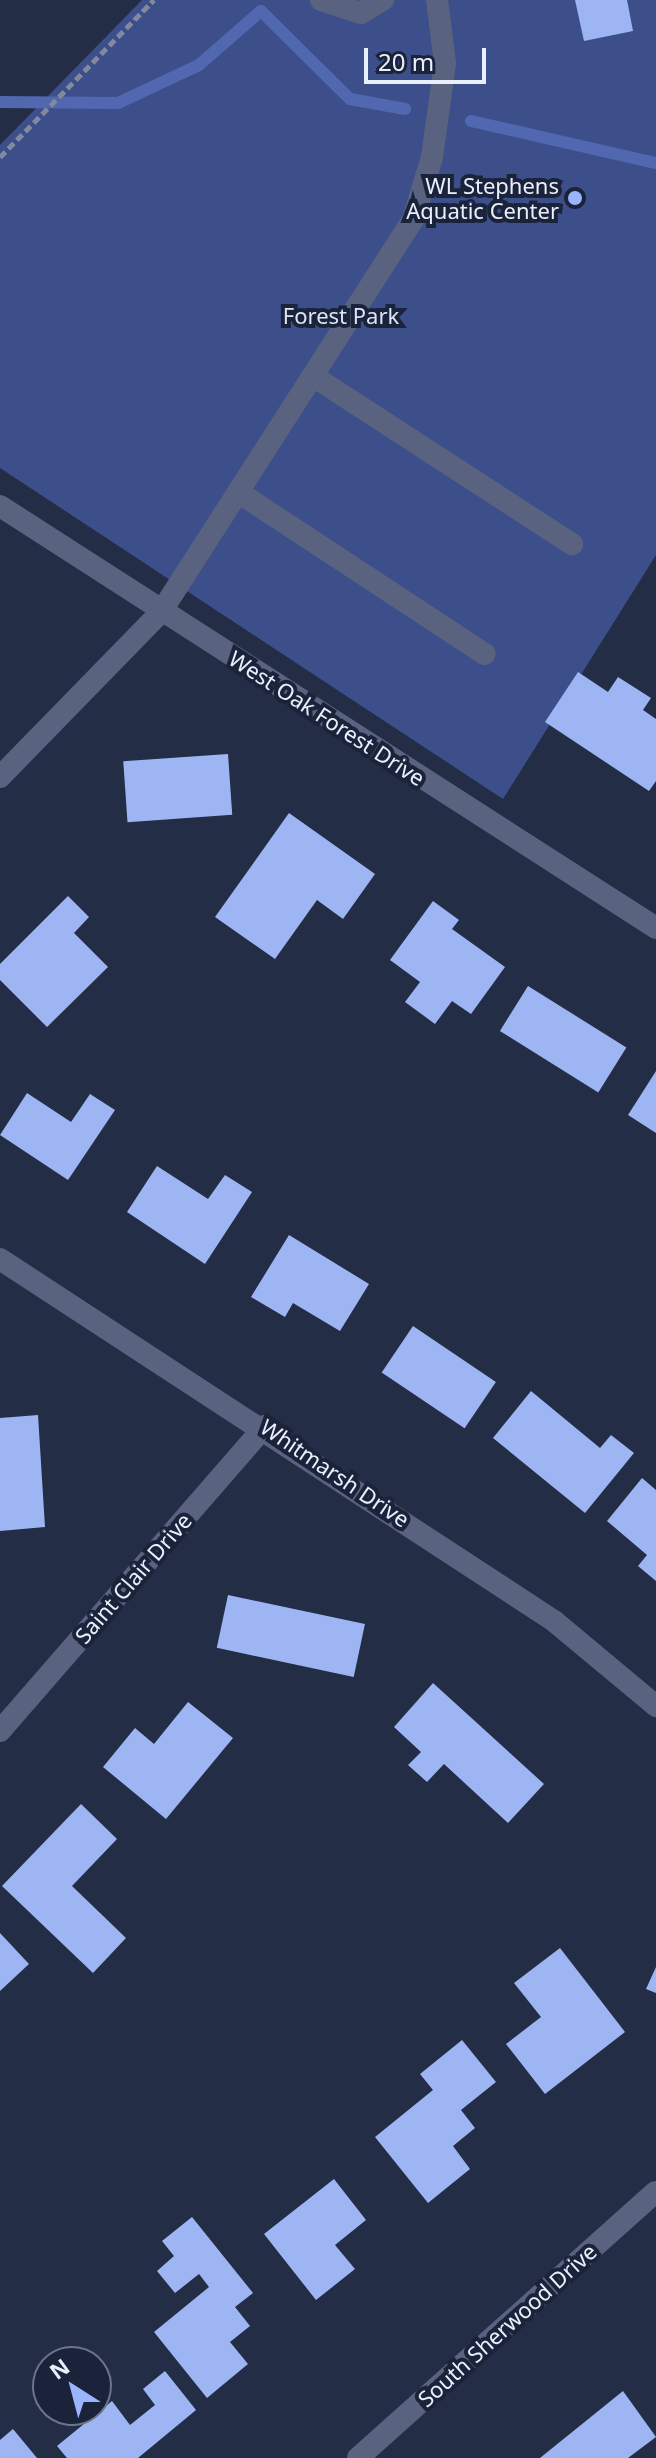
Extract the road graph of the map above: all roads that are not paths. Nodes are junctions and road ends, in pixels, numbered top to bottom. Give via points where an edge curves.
1 (321, 0) edge
2 (383, 0) edge
3 (437, 0) edge
4 (313, 376) junction
5 (238, 492) junction
6 (0, 506) edge
7 (572, 544) dead end
8 (161, 612) junction
9 (485, 654) dead end
10 (0, 777) edge
11 (656, 928) edge
12 (0, 1259) edge
13 (265, 1426) junction
14 (656, 1706) edge
15 (0, 1731) edge
16 (656, 2192) edge
17 (358, 2458) edge

1 - 2 street via 361,13
3 - 4 street via 445,63 432,157 413,220
4 - 5 street
4 - 7 street
5 - 8 street
5 - 9 street
6 - 8 street, West Oak Forest Drive
8 - 10 street
8 - 11 street, West Oak Forest Drive
12 - 13 street, Whitmarsh Drive
13 - 14 street, Whitmarsh Drive via 554,1621
13 - 15 street, Saint Clair Drive
16 - 17 street, South Sherwood Drive

